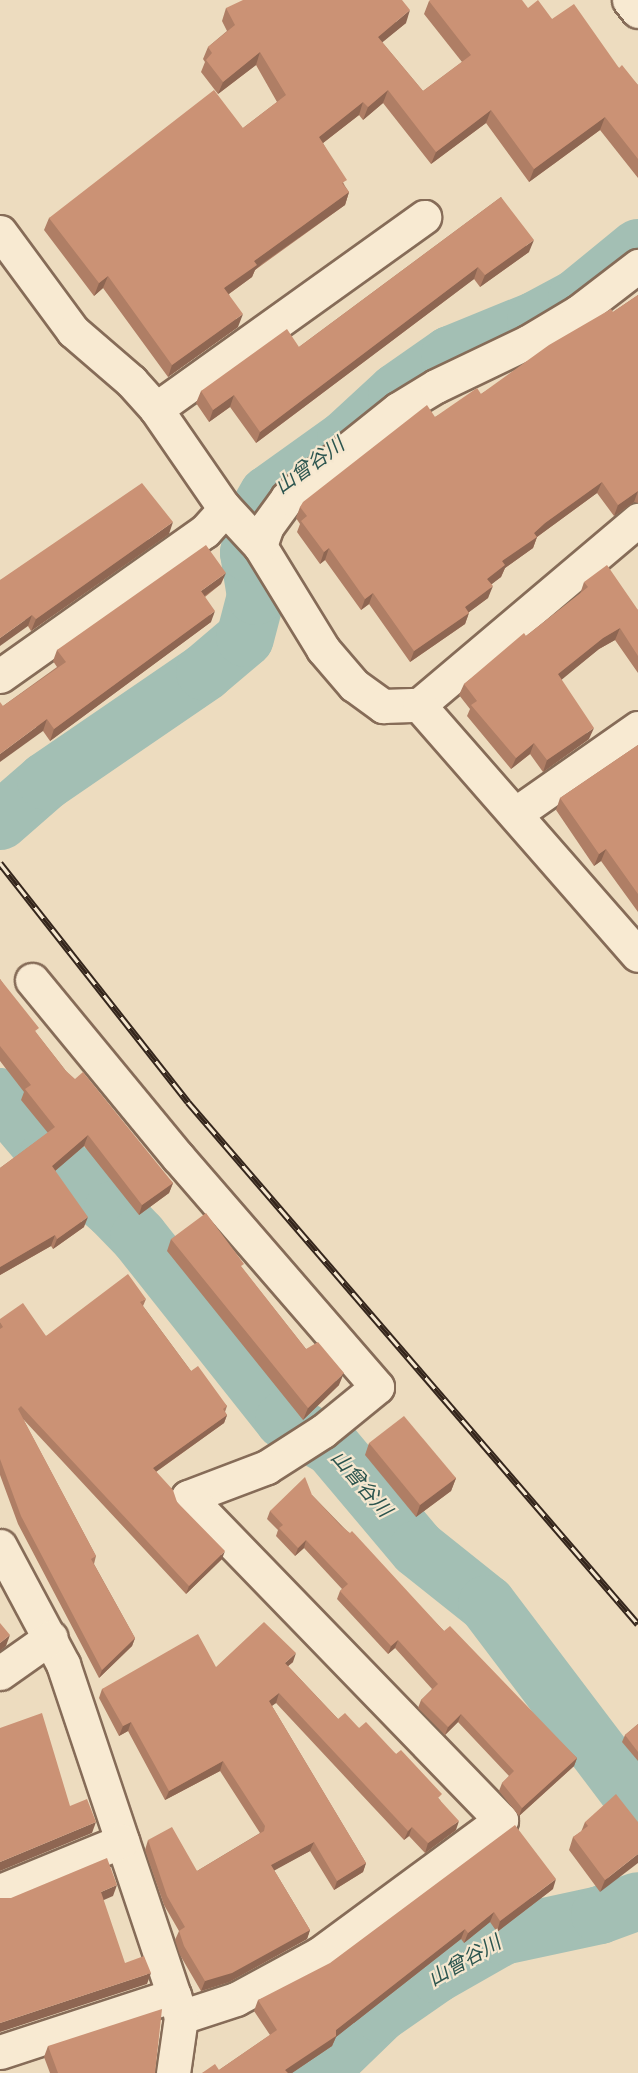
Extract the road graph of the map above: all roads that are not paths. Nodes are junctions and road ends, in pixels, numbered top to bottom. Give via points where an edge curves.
1 (629, 0) edge
2 (638, 11) edge
3 (424, 217) dead end
4 (0, 232) edge
5 (638, 266) edge
6 (156, 409) junction
7 (638, 520) edge
8 (244, 529) junction
9 (0, 676) edge
10 (419, 705) junction
11 (638, 728) edge
12 (515, 814) junction
13 (636, 948) edge
14 (32, 980) dead end
15 (0, 1546) edge
16 (51, 1637) junction
17 (0, 1673) edge
18 (122, 1841) junction
19 (0, 1891) edge
20 (178, 2006) junction
21 (0, 2052) edge
22 (173, 2073) edge

1 - 2 street
3 - 6 street
4 - 6 street via 73,331 131,381
5 - 8 street via 578,312 528,342 436,386 398,409 287,498 267,526
6 - 8 street
7 - 10 street
8 - 9 street via 205,531
8 - 10 street via 323,649 354,685 383,706
10 - 12 street
11 - 12 street
12 - 13 street
14 - 20 street via 377,1388 323,1431 267,1467 188,1497 501,1820 319,1954 236,1999
15 - 16 street
16 - 17 street
16 - 18 street
18 - 19 street
18 - 20 street
20 - 21 street
20 - 22 street

